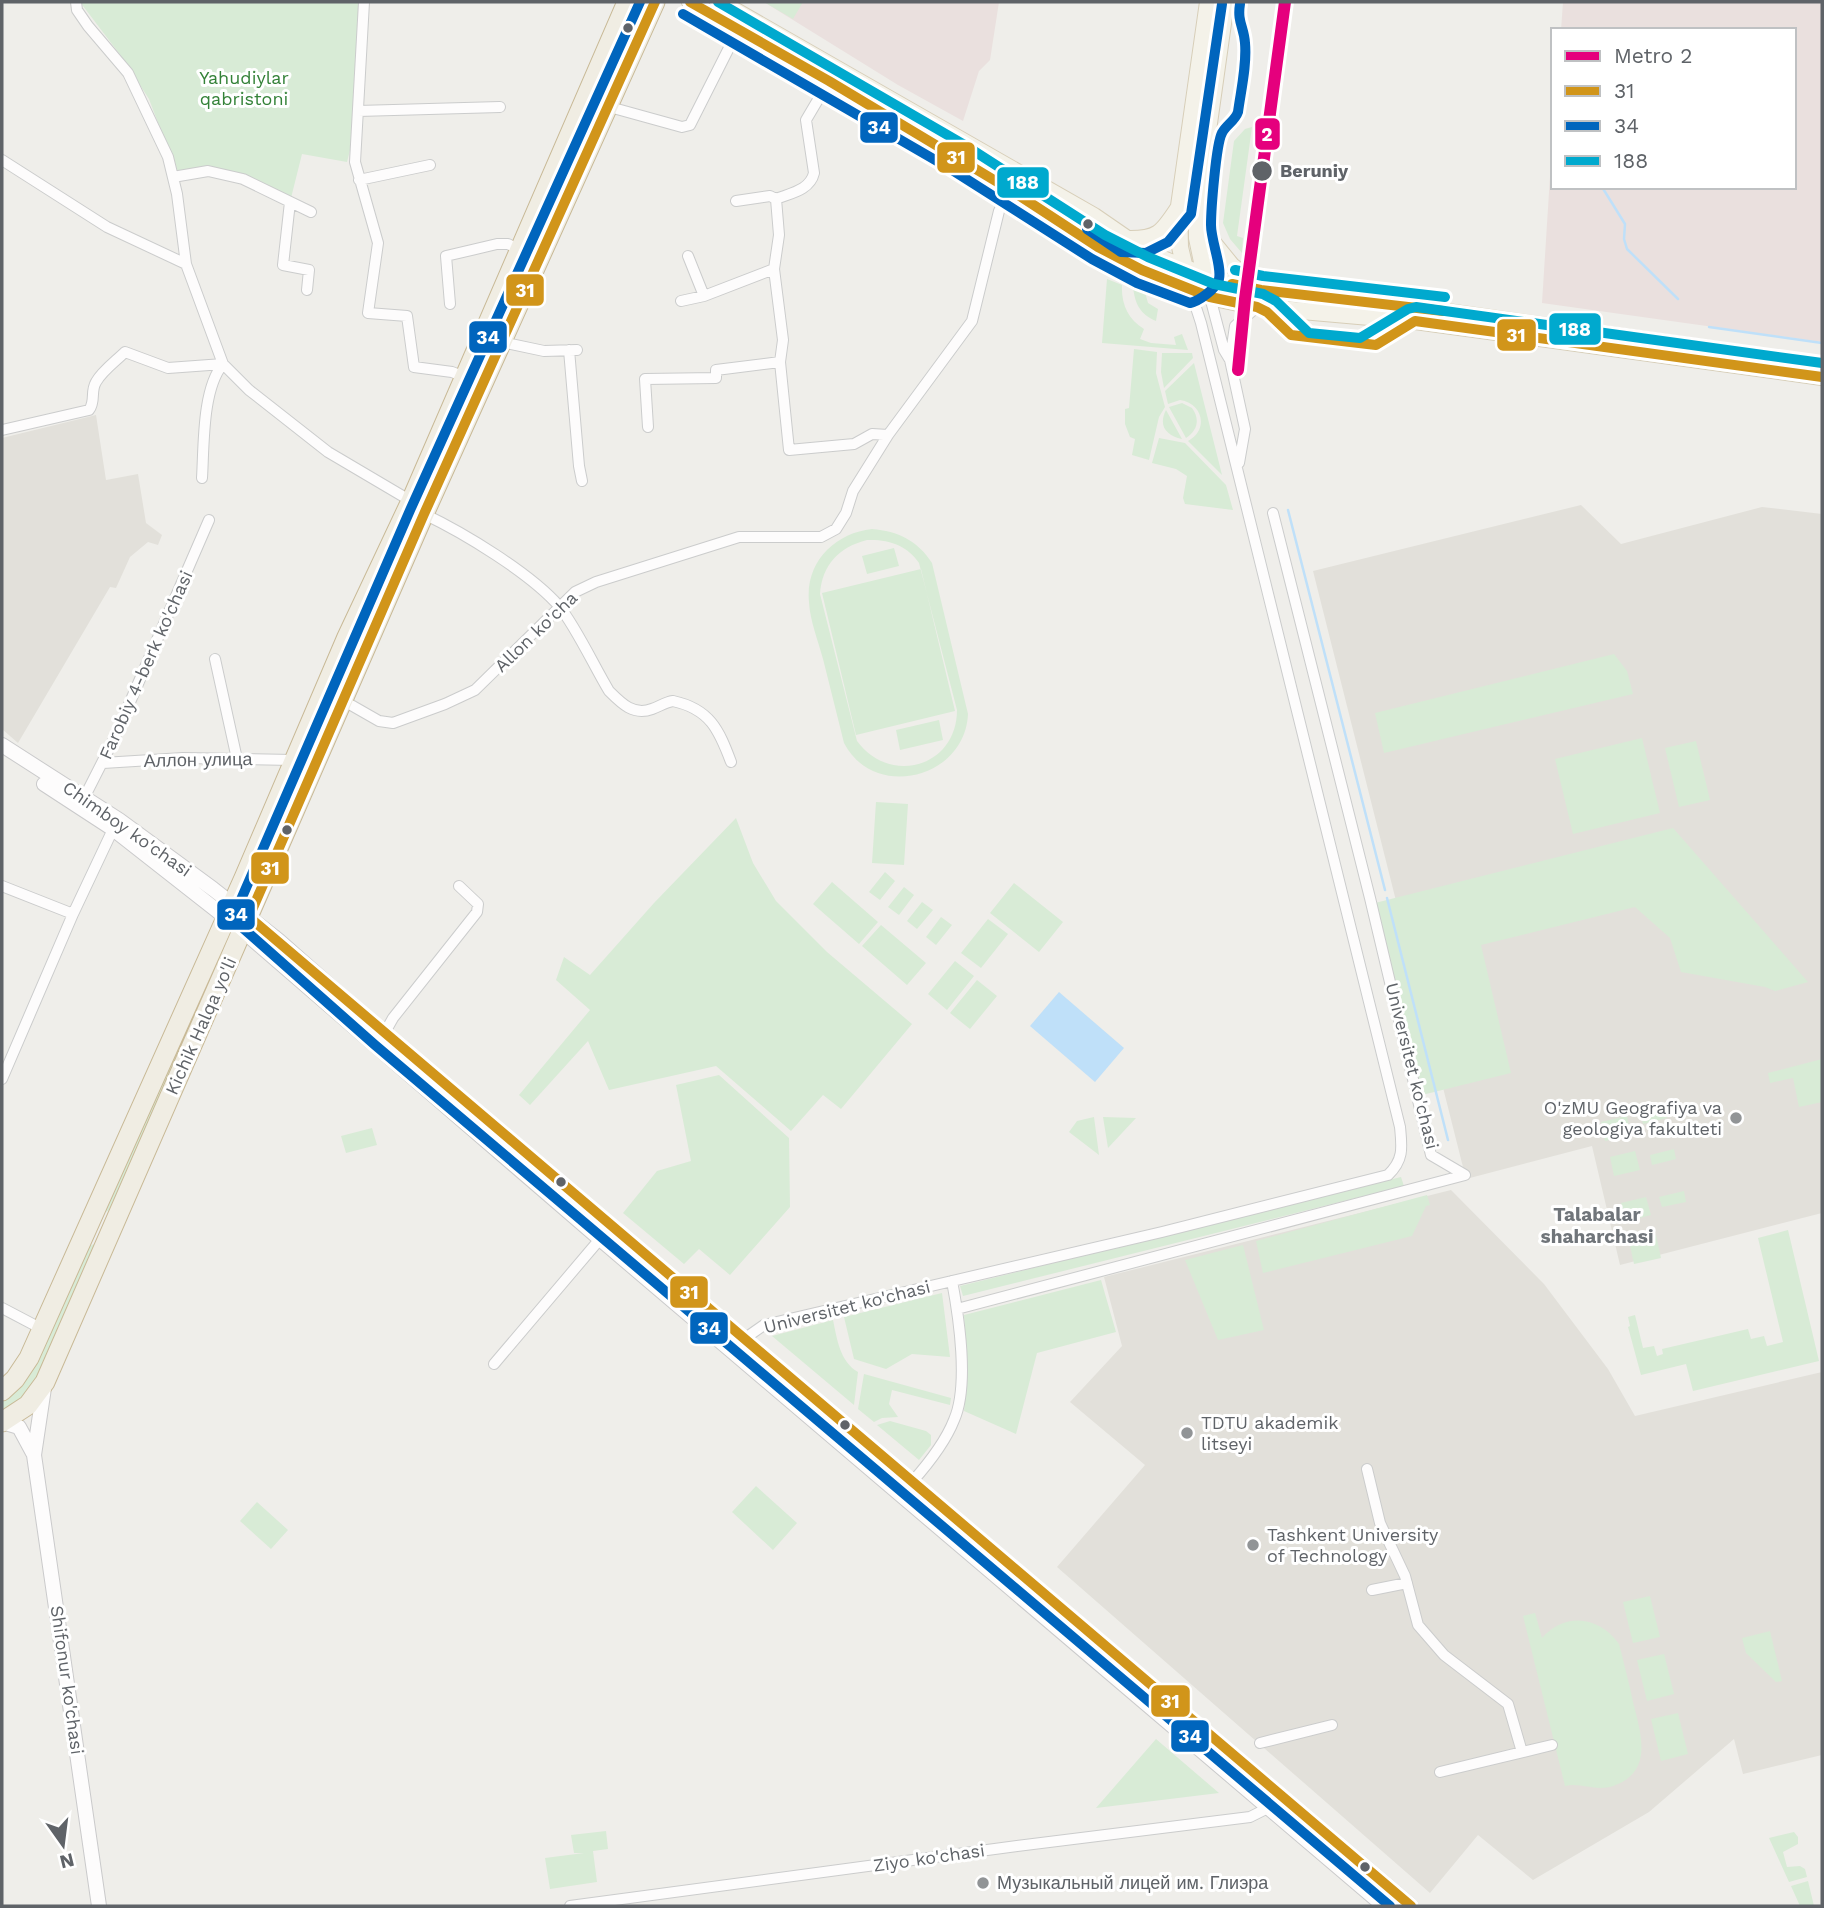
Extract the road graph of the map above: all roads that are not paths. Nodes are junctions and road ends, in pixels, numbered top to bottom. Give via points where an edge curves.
1 (76, 2) edge
2 (364, 2) edge
3 (627, 2) edge
4 (655, 2) edge
5 (690, 2) edge
6 (720, 2) edge
7 (1208, 2) edge
8 (1226, 2) edge
9 (738, 30) junction
10 (829, 81) junction
11 (607, 106) junction
12 (500, 107) dead end
13 (358, 111) junction
14 (2, 160) edge
15 (430, 165) dead end
16 (1019, 173) junction
17 (173, 177) junction
18 (359, 180) junction
19 (1009, 189) junction
20 (776, 199) junction
21 (736, 201) dead end
22 (290, 202) junction
23 (1179, 206) junction
24 (311, 212) dead end
25 (1197, 223) junction
26 (1126, 239) junction
27 (520, 250) junction
28 (688, 256) dead end
29 (186, 264) junction
30 (1184, 267) junction
31 (774, 269) junction
32 (1205, 276) junction
33 (1190, 289) junction
34 (307, 290) dead end
35 (1293, 293) junction
36 (704, 296) junction
37 (1210, 297) junction
38 (681, 302) dead end
39 (450, 304) dead end
40 (1257, 307) junction
41 (501, 342) junction
42 (1230, 360) junction
43 (780, 362) junction
44 (223, 364) junction
45 (1822, 365) edge
46 (465, 377) junction
47 (1822, 377) edge
48 (648, 427) dead end
49 (2, 430) edge
50 (888, 435) junction
51 (1238, 468) junction
52 (202, 478) dead end
53 (582, 481) dead end
54 (418, 507) junction
55 (1273, 513) dead end
56 (209, 520) dead end
57 (560, 608) junction
58 (348, 637) junction
59 (368, 645) junction
60 (215, 659) dead end
61 (344, 701) junction
62 (2, 745) edge
63 (2, 755) edge
64 (237, 759) junction
65 (293, 760) junction
66 (731, 762) dead end
67 (103, 763) junction
68 (82, 803) junction
69 (116, 824) junction
70 (2, 886) edge
71 (459, 886) dead end
72 (229, 911) junction
73 (73, 915) junction
74 (246, 924) junction
75 (384, 1034) junction
76 (374, 1046) junction
77 (2, 1079) edge
78 (504, 1136) junction
79 (494, 1149) junction
80 (87, 1227) junction
81 (107, 1236) junction
82 (600, 1240) junction
83 (952, 1281) junction
84 (2, 1308) edge
85 (957, 1309) junction
86 (42, 1329) junction
87 (744, 1339) junction
88 (732, 1352) junction
89 (494, 1364) dead end
90 (45, 1382) junction
91 (2, 1391) edge
92 (2, 1422) edge
93 (34, 1455) junction
94 (1367, 1469) dead end
95 (912, 1482) junction
96 (1016, 1570) junction
97 (1407, 1583) junction
98 (1005, 1584) junction
99 (1372, 1590) dead end
100 (1332, 1725) dead end
101 (1260, 1743) dead end
102 (1552, 1745) dead end
103 (1522, 1752) junction
104 (1440, 1772) dead end
105 (1280, 1796) junction
106 (1268, 1808) junction
107 (99, 1906) edge
108 (570, 1906) edge
109 (1384, 1906) edge
110 (1411, 1906) edge

1 - 17 street via 88,26 128,73
2 - 13 street
3 - 27 highway, Kichik Halqa yo'li
4 - 11 highway, Kichik Halqa yo'li
5 - 9 main road
6 - 16 main road
7 - 23 main road
8 - 25 main road
9 - 10 main road
9 - 11 street via 690,125 682,127
10 - 19 main road
10 - 20 street via 806,120 812,181
11 - 41 highway, Kichik Halqa yo'li
12 - 13 street
13 - 18 street via 355,162
14 - 29 street via 107,227
15 - 18 street
16 - 19 street
16 - 26 main road
17 - 22 street via 208,171 243,179
17 - 29 street
18 - 46 street via 378,243 368,313 407,316 414,368
19 - 33 main road via 1098,247
19 - 50 street via 999,211 971,321
20 - 21 street
20 - 31 street via 779,235
22 - 24 street
22 - 34 street via 283,265 309,270
23 - 26 main road via 1156,236
23 - 30 main road
25 - 32 main road
25 - 35 main road via 1240,272
26 - 30 main road
27 - 39 street via 497,244 446,256
27 - 46 highway, Kichik Halqa yo'li
28 - 36 street
29 - 44 street
30 - 32 main road
30 - 33 main road
31 - 36 street
31 - 43 street via 783,340
32 - 33 main road
32 - 35 main road
32 - 37 main road
33 - 37 main road
33 - 51 street, Universitet ko'chasi
35 - 45 main road
36 - 38 street
37 - 40 main road
37 - 42 street, Universitet ko'chasi
40 - 42 street via 1235,326
40 - 47 main road via 1415,321
41 - 53 street via 544,351 573,350
41 - 54 highway, Kichik Halqa yo'li
42 - 51 street, Universitet ko'chasi via 1245,429
43 - 48 street via 716,370 716,378 645,379
43 - 50 street via 789,450 854,444 872,434
44 - 49 street via 168,368 125,352 96,381 89,410
44 - 52 street via 214,374 206,416
44 - 54 street via 328,452
46 - 54 highway, Kichik Halqa yo'li
50 - 57 street, Allon ko'cha via 853,491 840,524 821,537 739,537 596,582 575,592
51 - 83 street, Universitet ko'chasi via 1400,1126 1401,1159 1388,1175
54 - 57 street via 538,585
54 - 58 highway, Kichik Halqa yo'li
54 - 59 highway, Kichik Halqa yo'li
55 - 85 street, Universitet ko'chasi via 1431,1154 1465,1175
56 - 67 street, Farobiy 4-berk ko'chasi
57 - 61 street, Allon ko'cha via 475,690 445,704 393,723 379,721
57 - 66 street via 618,701 635,711 673,701 702,712 718,729
58 - 59 highway
58 - 65 highway, Kichik Halqa yo'li
59 - 61 highway, Kichik Halqa yo'li
60 - 64 street
61 - 74 highway, Kichik Halqa yo'li
62 - 68 main road, Chimboy ko'chasi
63 - 68 main road, Chimboy ko'chasi
64 - 65 street, Аллон улица
64 - 67 street, Аллон улица
65 - 72 highway, Kichik Halqa yo'li
67 - 68 street, Farobiy 4-berk ko'chasi
68 - 69 main road, Chimboy ko'chasi
69 - 72 main road, Chimboy ko'chasi
69 - 73 street
70 - 73 street
71 - 75 street via 478,904 477,912
72 - 74 main road, Chimboy ko'chasi
72 - 80 highway, Kichik Halqa yo'li
73 - 77 street
74 - 75 main road
74 - 76 main road
74 - 81 highway, Kichik Halqa yo'li
75 - 76 main road
75 - 78 main road
76 - 79 main road
78 - 79 main road
78 - 87 main road
79 - 82 main road
80 - 81 highway
80 - 86 highway, Kichik Halqa yo'li
81 - 90 highway, Kichik Halqa yo'li
82 - 88 main road
82 - 89 street
83 - 85 street, Universitet ko'chasi
83 - 87 street, Universitet ko'chasi via 764,1325
84 - 86 street
85 - 95 street, Universitet ko'chasi via 960,1400 943,1440
86 - 91 highway, Kichik Halqa yo'li via 24,1365
87 - 88 street, Universitet ko'chasi
87 - 95 main road
88 - 98 main road
90 - 92 highway, Kichik Halqa yo'li via 28,1405
90 - 93 main road, Shifonur ko'chasi
92 - 93 main road, Shifonur ko'chasi via 19,1427
93 - 107 main road, Shifonur ko'chasi
94 - 97 street via 1380,1523
95 - 96 main road
96 - 98 main road
96 - 105 main road
97 - 99 street
97 - 103 street via 1418,1625 1444,1655 1508,1704
98 - 106 main road
100 - 101 street
102 - 103 street
103 - 104 street
105 - 106 street, Ziyo ko'chasi
105 - 110 main road
106 - 108 street, Ziyo ko'chasi via 1250,1817
106 - 109 main road

